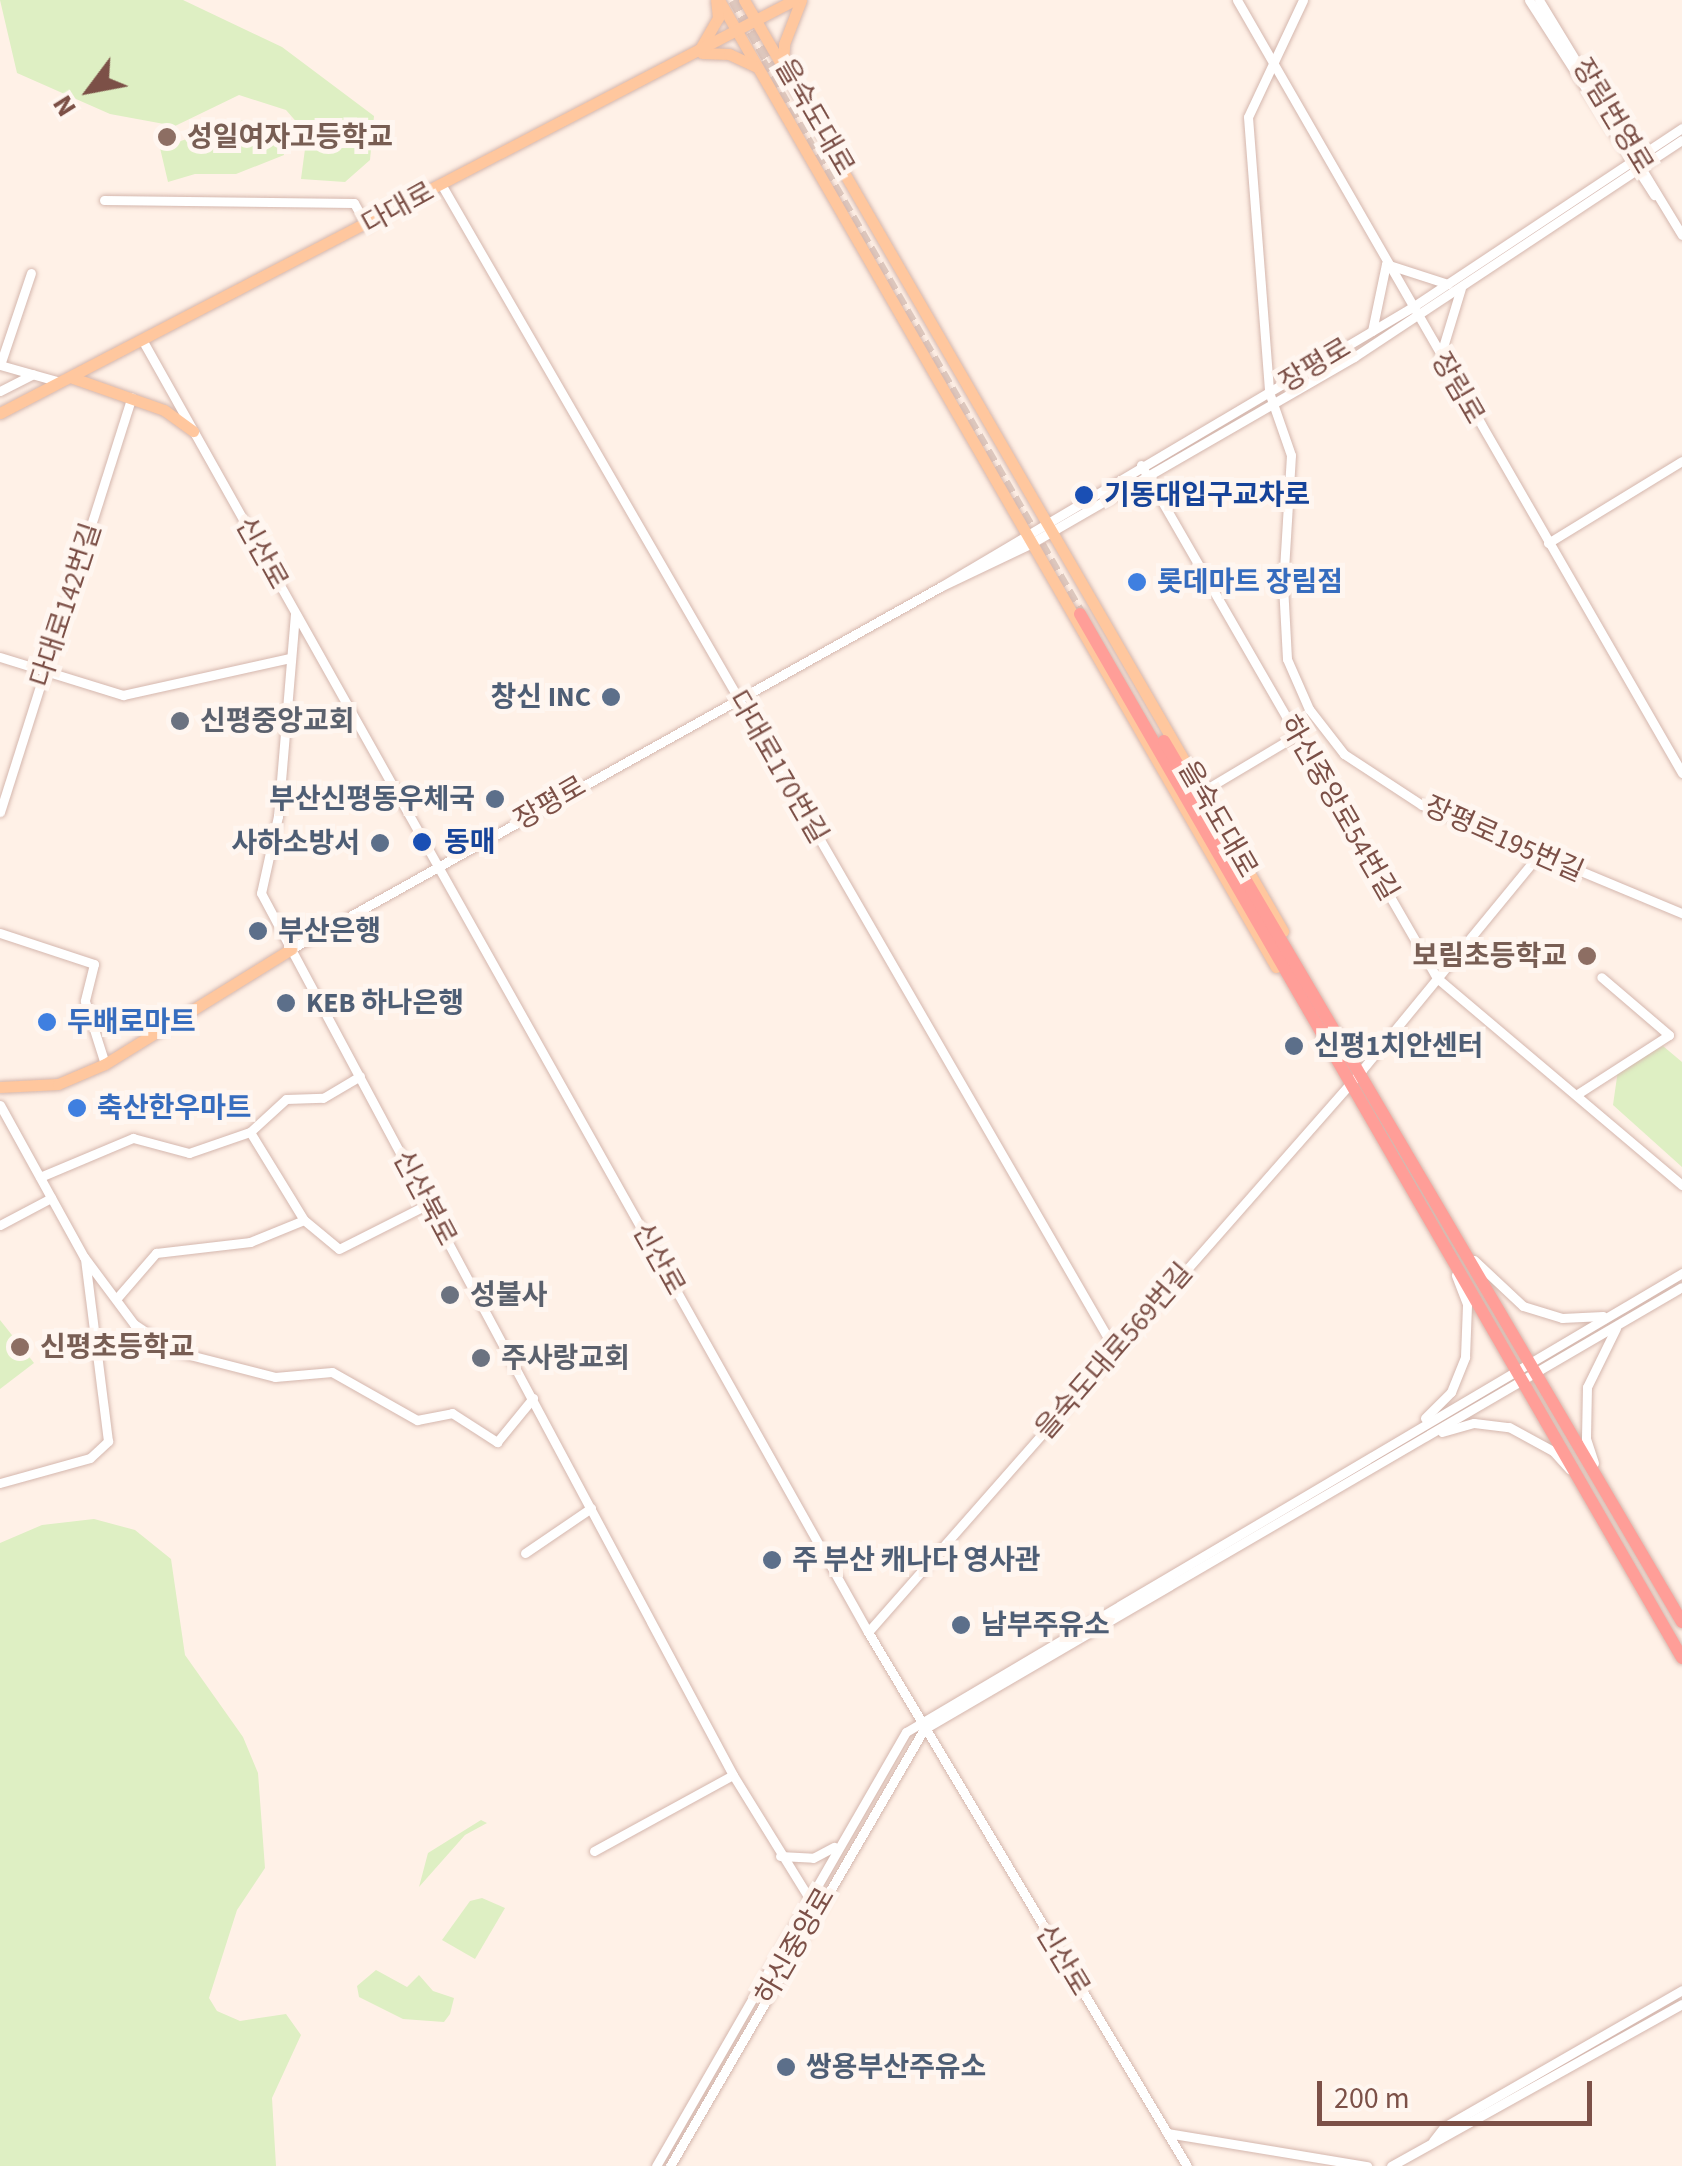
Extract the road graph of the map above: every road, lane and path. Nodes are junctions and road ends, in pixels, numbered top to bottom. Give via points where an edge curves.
1 (718, 0) edge
2 (744, 0) edge
3 (797, 0) edge
4 (1237, 0) edge
5 (1303, 0) edge
6 (1529, 0) edge
7 (1539, 0) edge
8 (757, 22) junction
9 (738, 32) junction
10 (697, 52) junction
11 (784, 66) junction
12 (757, 67) junction
13 (1274, 71) junction
14 (1682, 128) edge
15 (1682, 140) edge
16 (1637, 164) junction
17 (442, 184) junction
18 (104, 200) dead end
19 (366, 226) junction
20 (1682, 236) edge
21 (1386, 264) junction
22 (31, 273) dead end
23 (1448, 284) junction
24 (1461, 287) junction
25 (1414, 312) junction
26 (1372, 331) junction
27 (144, 344) junction
28 (1440, 356) junction
29 (0, 365) edge
30 (33, 374) junction
31 (68, 380) junction
32 (0, 391) edge
33 (132, 397) junction
34 (1271, 397) junction
35 (0, 413) edge
36 (193, 431) junction
37 (1682, 461) edge
38 (1144, 469) junction
39 (1050, 525) junction
40 (1027, 539) junction
41 (1548, 544) junction
42 (295, 612) junction
43 (1084, 612) tunnel mouth
44 (0, 657) edge
45 (290, 658) junction
46 (45, 672) junction
47 (737, 696) junction
48 (1297, 735) junction
49 (1682, 774) edge
50 (1202, 791) junction
51 (0, 812) edge
52 (1538, 856) junction
53 (438, 866) junction
54 (1682, 913) edge
55 (0, 933) edge
56 (291, 950) junction
57 (1601, 977) dead end
58 (1438, 978) junction
59 (1318, 1012) junction
60 (1682, 1028) edge
61 (1668, 1035) junction
62 (105, 1064) junction
63 (1357, 1075) junction
64 (360, 1076) junction
65 (0, 1088) edge
66 (1579, 1094) junction
67 (0, 1106) edge
68 (9, 1121) junction
69 (0, 1129) edge
70 (250, 1132) junction
71 (40, 1177) junction
72 (1682, 1185) edge
73 (52, 1198) junction
74 (428, 1204) junction
75 (304, 1220) junction
76 (0, 1225) edge
77 (1448, 1248) junction
78 (1469, 1254) junction
79 (84, 1256) junction
80 (1682, 1273) edge
81 (1682, 1287) edge
82 (117, 1298) junction
83 (1606, 1316) junction
84 (1618, 1325) junction
85 (1115, 1350) junction
86 (1529, 1359) junction
87 (1515, 1368) junction
88 (1538, 1374) junction
89 (1524, 1382) junction
90 (533, 1398) junction
91 (1424, 1422) junction
92 (1429, 1434) junction
93 (1597, 1476) junction
94 (1580, 1481) junction
95 (0, 1483) edge
96 (591, 1508) junction
97 (525, 1553) dead end
98 (1682, 1622) edge
99 (868, 1632) junction
100 (1682, 1658) edge
101 (922, 1725) junction
102 (732, 1775) junction
103 (836, 1846) junction
104 (594, 1852) dead end
105 (780, 1856) junction
106 (804, 1900) junction
107 (815, 1908) junction
108 (1682, 1990) edge
109 (1682, 2004) edge
110 (1168, 2134) junction
111 (1432, 2142) junction
112 (656, 2166) edge
113 (670, 2166) edge
114 (1187, 2166) edge
115 (1367, 2166) edge
116 (1391, 2166) edge

1 - 9 main road, 을숙도대로
1 - 10 main road via 718,18
2 - 8 main road, 을숙도대로
3 - 8 main road, 다대로
3 - 11 main road
4 - 13 street, 장림로
5 - 13 street, 장평로195번길
6 - 16 street, 장림번영로
7 - 16 street, 장림번영로
8 - 9 main road, 다대로
8 - 11 main road, 을숙도대로
9 - 10 main road, 다대로
9 - 12 main road, 을숙도대로
10 - 12 main road via 729,54
10 - 17 main road, 다대로
11 - 39 main road, 을숙도대로
12 - 40 main road, 을숙도대로
13 - 21 street, 장림로
13 - 34 street, 장평로195번길 via 1248,117
14 - 16 street, 장평로
15 - 16 street, 장평로
16 - 20 street
16 - 23 street, 장평로
16 - 24 street, 장평로
17 - 19 main road, 다대로
17 - 47 street, 다대로170번길
18 - 19 street via 354,203
19 - 27 main road, 다대로
21 - 23 street
21 - 25 street, 장림로
21 - 26 street
22 - 29 street
23 - 25 street, 장평로
24 - 25 street, 장평로
24 - 28 street
25 - 26 street, 장평로
25 - 28 street, 장림로
25 - 34 street, 장평로
26 - 34 street, 장평로
27 - 31 main road, 다대로
27 - 36 street, 신산로
28 - 41 street, 장림로
29 - 30 street
30 - 31 street
30 - 32 street
31 - 33 main road
31 - 35 main road, 다대로
33 - 36 main road
33 - 46 street, 다대로142번길
34 - 38 street, 장평로
34 - 52 street, 장평로195번길 via 1290,455 1283,585 1287,660 1309,708 1344,754 1422,805
36 - 42 street, 신산로
37 - 41 street
38 - 39 street, 장평로
38 - 48 street, 하신중앙로54번길
39 - 40 street, 장평로
39 - 50 main road, 을숙도대로
40 - 47 street, 장평로
40 - 59 main road, 을숙도대로 via 1289,988
41 - 49 street, 장림로
42 - 45 street, 신산북로
42 - 53 street, 신산로
43 - 59 highway
44 - 46 street
45 - 46 street via 123,695
45 - 56 street, 신산북로 via 278,816 260,886
46 - 51 street, 다대로142번길
47 - 53 street, 장평로
47 - 85 street, 다대로170번길
48 - 50 street
48 - 58 street, 하신중앙로54번길
50 - 59 main road, 을숙도대로
52 - 54 street, 장평로195번길
52 - 58 street, 을숙도대로569번길
53 - 56 street, 장평로
53 - 99 street, 신산로
55 - 62 street via 94,964 85,1001
56 - 62 main road, 장평로
56 - 64 street, 신산북로
57 - 61 street
58 - 63 street, 을숙도대로569번길
58 - 66 street, 하신중앙로54번길
59 - 63 highway, 을숙도대로
60 - 61 street
61 - 66 street
62 - 65 main road, 장평로 via 58,1084
63 - 77 highway, 을숙도대로
63 - 78 highway, 을숙도대로
63 - 85 street, 을숙도대로569번길
64 - 70 street via 322,1098 286,1099
64 - 74 street, 신산북로
66 - 72 street, 하신중앙로54번길
67 - 68 street
68 - 69 street
68 - 71 street
70 - 71 street via 188,1153 133,1138
70 - 75 street
71 - 73 street
73 - 76 street
73 - 79 street
74 - 75 street via 339,1249
74 - 90 street, 신산북로
75 - 82 street via 250,1242 156,1253
77 - 87 highway, 을숙도대로
77 - 91 street via 1470,1330 1450,1392
78 - 83 street via 1501,1292 1523,1306 1562,1318
78 - 86 highway, 을숙도대로
79 - 82 street
79 - 95 street via 108,1441 90,1458
80 - 83 street
81 - 84 street
82 - 90 street via 134,1324 174,1351 275,1376 332,1372 416,1420 452,1413 497,1442
83 - 86 street
84 - 88 street
84 - 93 street via 1586,1387 1586,1438
85 - 99 street, 을숙도대로569번길
86 - 87 street
86 - 88 highway, 을숙도대로
87 - 89 highway, 을숙도대로
87 - 91 street
88 - 89 street
88 - 93 highway, 을숙도대로
89 - 92 street
89 - 94 highway, 을숙도대로
90 - 96 street, 신산북로
91 - 101 street
92 - 94 street via 1474,1423 1509,1428 1553,1451
92 - 101 street
93 - 98 highway, 을숙도대로
94 - 100 highway, 을숙도대로
96 - 97 street
96 - 102 street, 신산북로
99 - 101 street, 신산로
101 - 103 street via 895,1745
101 - 107 street, 하신중앙로
101 - 110 street, 신산로
102 - 104 street
102 - 105 street, 신산북로
103 - 105 street via 813,1858
103 - 106 street
105 - 106 street, 신산북로
106 - 107 street, 신산북로
106 - 112 street
107 - 113 street, 하신중앙로
108 - 111 street via 1444,2127
109 - 111 street via 1452,2138
110 - 114 street, 신산로
110 - 115 street
111 - 116 street

